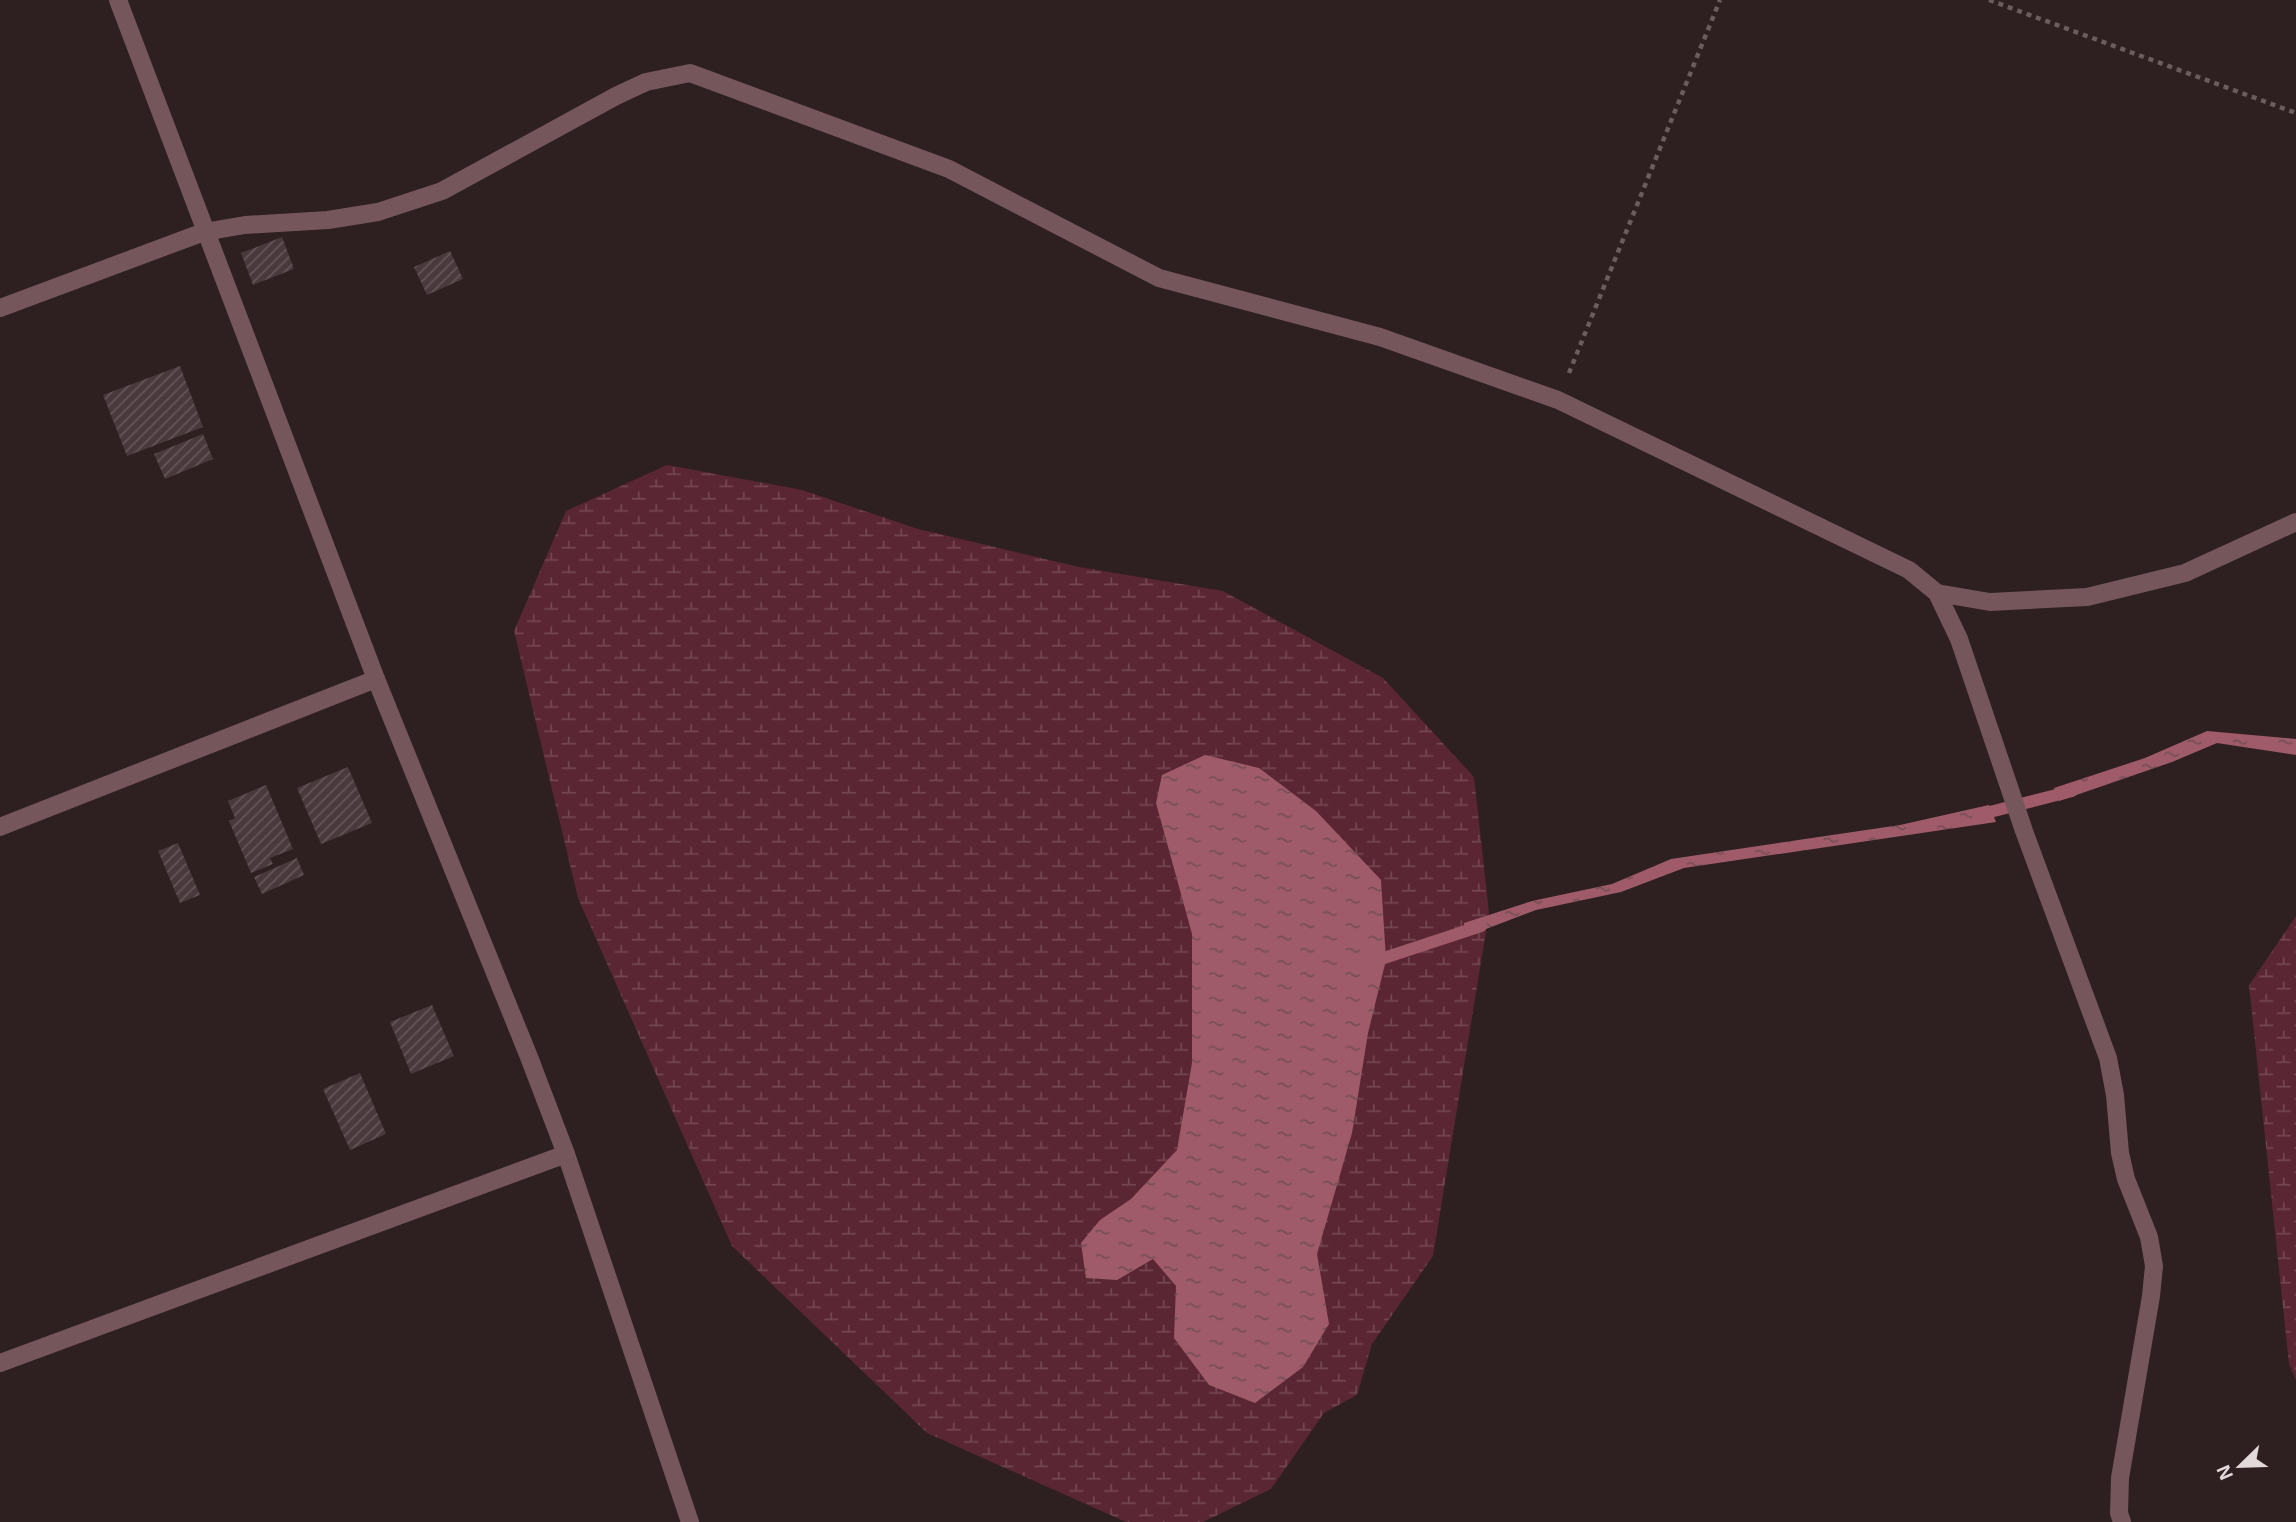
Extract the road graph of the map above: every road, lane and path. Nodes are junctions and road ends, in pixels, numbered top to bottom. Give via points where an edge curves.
1 (118, 0) edge
2 (1720, 0) edge
3 (1990, 0) edge
4 (2296, 113) edge
5 (204, 232) junction
6 (0, 309) edge
7 (1558, 400) junction
8 (2296, 522) edge
9 (1937, 593) junction
10 (376, 679) junction
11 (0, 827) edge
12 (566, 1154) junction
13 (0, 1363) edge
14 (690, 1522) edge
15 (2122, 1522) edge

1 - 5 street
2 - 7 path
3 - 4 path
5 - 6 street
5 - 7 street via 378,212 442,191 646,82 690,73 949,169 1159,278 1381,337
5 - 10 street
7 - 9 street via 1909,570
8 - 9 street via 2185,573 2087,597 1990,602
9 - 15 street via 1959,639 2108,1058 2123,1166 2149,1237 2154,1266 2120,1478
10 - 11 street
10 - 12 street
12 - 13 street
12 - 14 street

